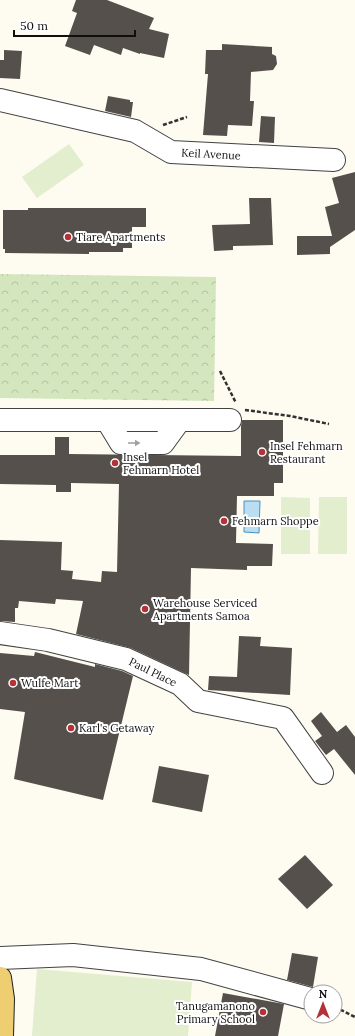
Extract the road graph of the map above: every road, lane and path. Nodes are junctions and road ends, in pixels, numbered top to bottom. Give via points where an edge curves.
1 (0, 100) edge
2 (334, 160) dead end
3 (220, 372) dead end
4 (0, 420) edge
5 (230, 420) dead end
6 (329, 424) dead end
7 (0, 633) edge
8 (322, 772) dead end
9 (0, 958) edge
10 (0, 978) edge
11 (303, 997) edge
12 (343, 1011) edge
13 (355, 1017) edge
14 (2, 1036) edge

1 - 2 street, Keil Avenue via 135,131 171,152
3 - 6 path via 239,409
4 - 5 street
7 - 8 street, Paul Place via 48,640 126,659 180,684 198,701 282,718
9 - 11 street via 73,955 201,968
10 - 14 main road via 3,999
12 - 13 path

